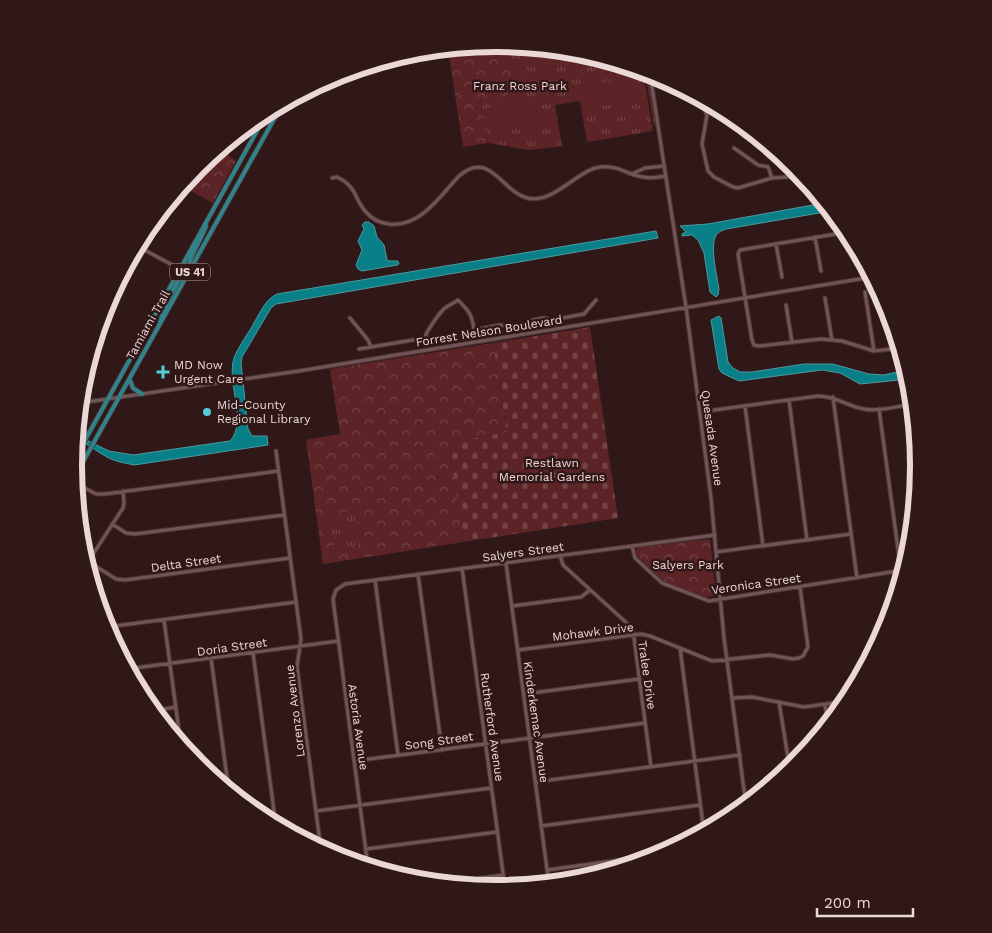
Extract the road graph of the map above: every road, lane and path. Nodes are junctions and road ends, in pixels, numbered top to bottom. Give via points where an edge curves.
1 (651, 83) edge
2 (704, 109) edge
3 (276, 116) edge
4 (259, 127) edge
5 (734, 148) dead end
6 (664, 166) junction
7 (634, 174) junction
8 (666, 176) junction
9 (791, 177) edge
10 (332, 178) dead end
11 (772, 178) junction
12 (209, 217) junction
13 (838, 233) edge
14 (815, 237) junction
15 (776, 244) junction
16 (143, 249) edge
17 (180, 269) junction
18 (821, 271) dead end
19 (187, 277) junction
20 (782, 277) dead end
21 (864, 277) edge
22 (865, 292) dead end
23 (744, 298) junction
24 (825, 298) dead end
25 (596, 300) dead end
26 (786, 305) dead end
27 (686, 307) junction
28 (350, 318) dead end
29 (154, 335) junction
30 (832, 340) junction
31 (792, 342) junction
32 (371, 347) junction
33 (359, 349) dead end
34 (893, 349) edge
35 (874, 350) junction
36 (130, 380) junction
37 (142, 394) junction
38 (120, 397) junction
39 (833, 397) junction
40 (108, 399) junction
41 (789, 400) junction
42 (88, 402) edge
43 (905, 405) edge
44 (745, 406) junction
45 (879, 409) junction
46 (700, 412) junction
47 (83, 444) edge
48 (276, 451) dead end
49 (82, 464) edge
50 (278, 471) junction
51 (83, 487) edge
52 (123, 491) junction
53 (284, 515) junction
54 (112, 524) junction
55 (851, 534) junction
56 (715, 535) junction
57 (807, 540) junction
58 (632, 546) junction
59 (764, 546) junction
60 (716, 552) junction
61 (560, 555) junction
62 (92, 556) edge
63 (900, 556) edge
64 (290, 558) junction
65 (506, 563) junction
66 (95, 568) edge
67 (462, 568) junction
68 (897, 571) edge
69 (418, 574) junction
70 (857, 578) junction
71 (375, 580) junction
72 (800, 587) junction
73 (336, 590) joint
74 (590, 590) junction
75 (721, 600) junction
76 (296, 602) junction
77 (512, 606) junction
78 (164, 620) junction
79 (114, 626) edge
80 (633, 635) junction
81 (338, 641) junction
82 (299, 646) junction
83 (680, 648) junction
84 (518, 650) junction
85 (253, 653) junction
86 (212, 658) junction
87 (727, 660) junction
88 (170, 664) junction
89 (134, 668) edge
90 (639, 679) junction
91 (524, 694) junction
92 (732, 698) junction
93 (779, 702) junction
94 (836, 703) edge
95 (824, 705) junction
96 (176, 708) junction
97 (161, 710) edge
98 (826, 716) edge
99 (645, 723) junction
100 (179, 732) edge
101 (529, 738) junction
102 (486, 744) junction
103 (442, 750) junction
104 (398, 755) junction
105 (740, 755) junction
106 (788, 760) edge
107 (354, 761) junction
108 (694, 761) junction
109 (651, 767) junction
110 (228, 782) edge
111 (535, 782) junction
112 (491, 788) junction
113 (745, 797) edge
114 (360, 805) junction
115 (700, 805) junction
116 (316, 811) junction
117 (275, 816) edge
118 (703, 825) edge
119 (541, 826) junction
120 (497, 832) junction
121 (320, 841) edge
122 (366, 849) junction
123 (630, 859) edge
124 (367, 860) edge
125 (547, 870) junction
126 (503, 875) junction
127 (548, 877) edge
128 (468, 880) edge
129 (504, 880) edge

1 - 6 street, Quesada Avenue
2 - 11 street via 707,115 702,144 708,172 738,188
3 - 19 main road, Tamiami Trail / US 41
4 - 12 main road, Tamiami Trail / US 41
5 - 11 street via 768,168
6 - 7 street via 645,168
6 - 8 street, Quesada Avenue
7 - 8 street via 647,178
7 - 10 street via 615,167 596,168 549,195 532,199 516,193 491,170 474,168 463,172 420,217 398,225 381,223 370,217 349,186 337,176
8 - 27 street, Quesada Avenue
9 - 11 street
12 - 17 main road, Tamiami Trail / US 41
12 - 19 main road via 188,265
13 - 14 street
14 - 15 street
14 - 18 street
15 - 20 street
15 - 23 street via 740,250
16 - 17 street
17 - 29 main road via 179,280
17 - 40 main road, Tamiami Trail / US 41
19 - 29 main road, Tamiami Trail / US 41
21 - 23 street, Forrest Nelson Boulevard
22 - 35 street
23 - 27 street, Forrest Nelson Boulevard
23 - 31 street via 754,344
24 - 30 street
25 - 32 street via 584,314 474,330 470,312 458,300 442,310 425,332 425,338
26 - 31 street
27 - 37 street, Forrest Nelson Boulevard
27 - 46 street, Quesada Avenue
28 - 32 street
29 - 36 main road, Tamiami Trail / US 41
30 - 31 street
30 - 35 street
32 - 33 street
34 - 35 street
36 - 37 main road via 133,388
36 - 38 main road, Tamiami Trail / US 41
37 - 38 street, Forrest Nelson Boulevard
38 - 40 street, Forrest Nelson Boulevard
38 - 49 main road, Tamiami Trail / US 41
39 - 41 street
39 - 45 street via 864,409
39 - 55 street
40 - 42 street, Forrest Nelson Boulevard
40 - 47 main road, Tamiami Trail / US 41
41 - 44 street
41 - 57 street
43 - 45 street
44 - 46 street
44 - 59 street
45 - 63 street
46 - 56 street, Quesada Avenue
48 - 50 street, Lorenzo Avenue
50 - 52 street
50 - 53 street, Lorenzo Avenue
51 - 52 street via 96,494
52 - 54 street via 123,508
53 - 54 street via 134,534
53 - 64 street, Lorenzo Avenue
54 - 62 street
55 - 57 street
55 - 70 street
56 - 58 street, Salyers Street
56 - 60 street, Quesada Avenue
57 - 59 street
58 - 61 street, Salyers Street
58 - 75 street, Veronica Street via 635,558 662,583 704,600
59 - 60 street
60 - 75 street, Quesada Avenue
61 - 65 street, Salyers Street
61 - 74 street, Tralee Drive via 563,565
64 - 66 street, Delta Street via 124,580
64 - 76 street, Lorenzo Avenue
65 - 67 street, Salyers Street
65 - 77 street, Kinderkemac Avenue
67 - 69 street, Salyers Street
67 - 102 street, Rutherford Avenue
68 - 70 street, Veronica Street
69 - 71 street, Salyers Street
69 - 103 street
70 - 72 street, Veronica Street
71 - 73 street, Salyers Street via 345,584
71 - 104 street
72 - 75 street, Veronica Street
72 - 87 street, Mohawk Drive via 808,643 803,656 794,659 770,655
73 - 81 street, Astoria Avenue via 332,599
74 - 77 street via 581,597
74 - 80 street, Tralee Drive via 630,626
75 - 87 street, Quesada Avenue
76 - 78 street
76 - 82 street, Lorenzo Avenue
77 - 84 street, Kinderkemac Avenue
78 - 79 street
78 - 88 street
80 - 83 street, Mohawk Drive via 646,635
80 - 84 street, Mohawk Drive
80 - 90 street, Tralee Drive
81 - 82 street, Doria Street
81 - 107 street, Astoria Avenue
82 - 85 street, Doria Street
82 - 116 street, Lorenzo Avenue via 297,667
83 - 87 street, Mohawk Drive via 712,661
83 - 108 street
84 - 91 street, Kinderkemac Avenue
85 - 86 street, Doria Street
85 - 117 street
86 - 88 street, Doria Street
86 - 110 street
87 - 92 street, Quesada Avenue
88 - 89 street, Doria Street
88 - 96 street
90 - 91 street
90 - 99 street, Tralee Drive
91 - 101 street, Kinderkemac Avenue
92 - 93 street via 752,696
92 - 105 street, Quesada Avenue
93 - 95 street via 804,707
93 - 106 street
94 - 95 street
95 - 98 street
96 - 97 street
96 - 100 street
99 - 101 street, Song Street
99 - 109 street, Tralee Drive
101 - 102 street, Song Street
101 - 111 street, Kinderkemac Avenue
102 - 103 street, Song Street
102 - 112 street, Rutherford Avenue
103 - 104 street, Song Street
104 - 107 street, Song Street
105 - 108 street
105 - 113 street, Quesada Avenue
107 - 114 street, Astoria Avenue
108 - 109 street
108 - 115 street
109 - 111 street
111 - 119 street, Kinderkemac Avenue
112 - 114 street
112 - 120 street, Rutherford Avenue
114 - 116 street
114 - 122 street, Astoria Avenue
115 - 118 street
115 - 119 street
116 - 121 street, Lorenzo Avenue
119 - 125 street, Kinderkemac Avenue
120 - 122 street
120 - 126 street, Rutherford Avenue
122 - 124 street, Astoria Avenue
123 - 125 street
125 - 127 street, Kinderkemac Avenue
126 - 128 street
126 - 129 street, Rutherford Avenue

